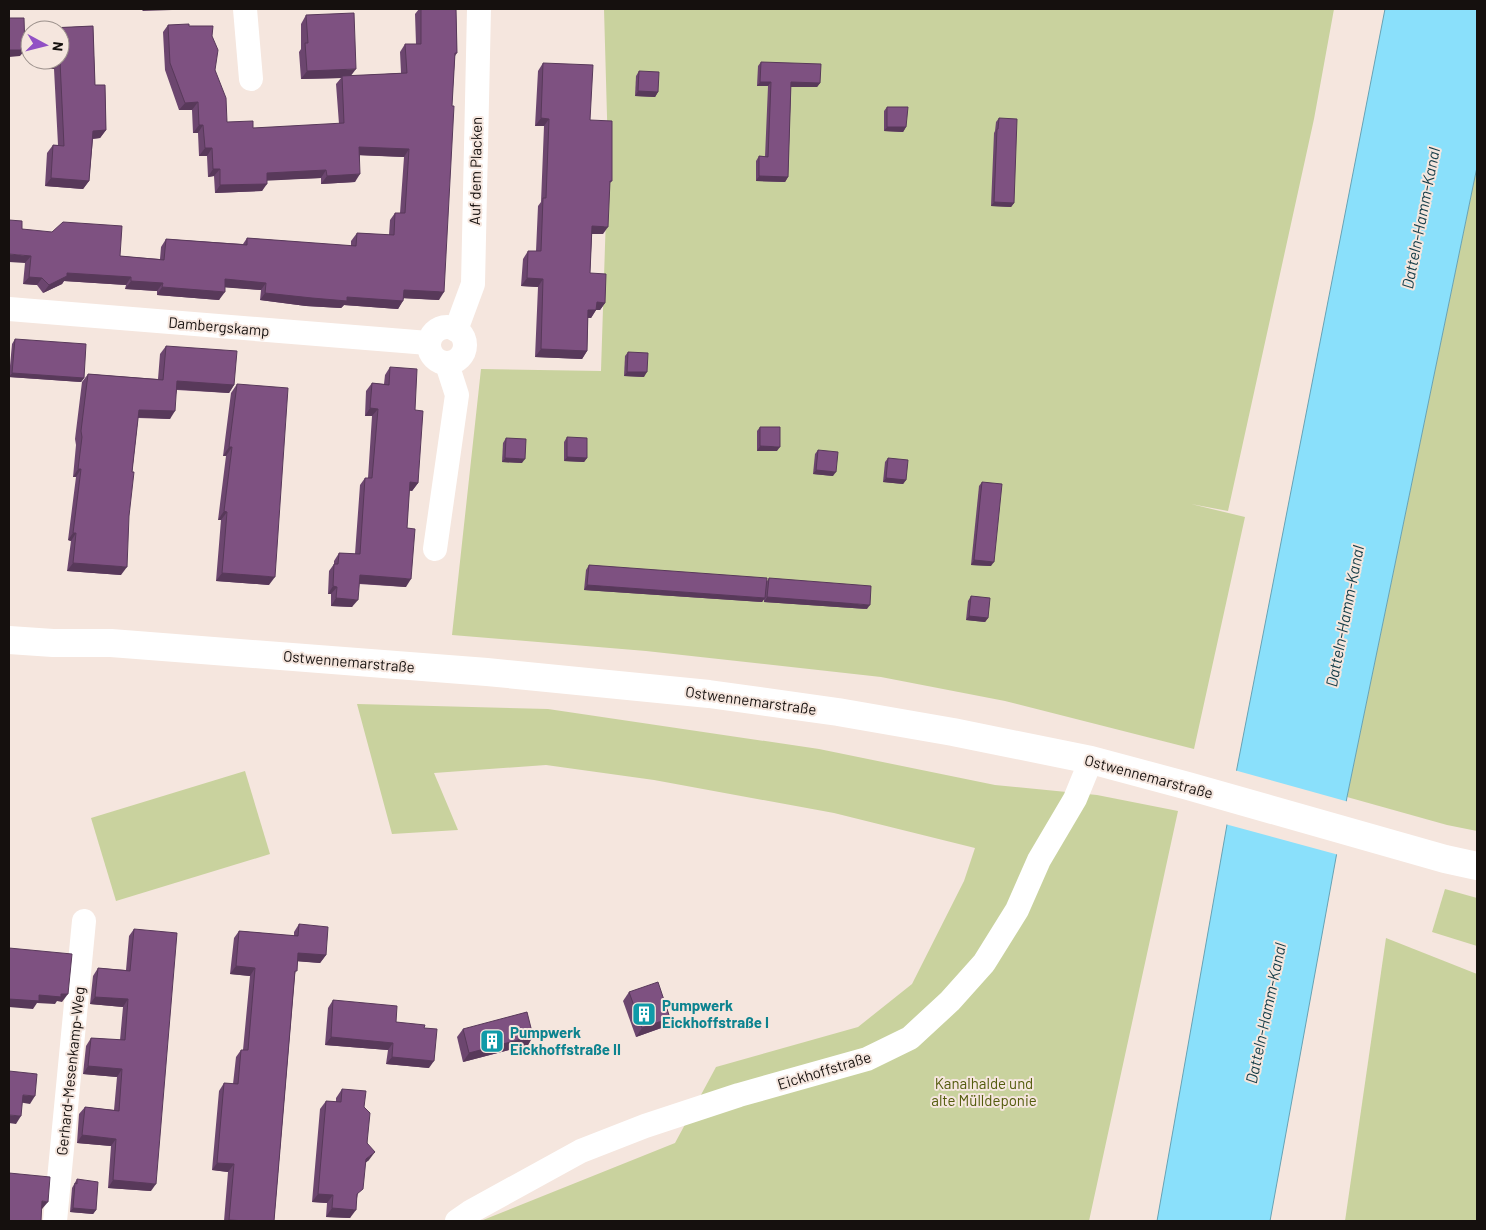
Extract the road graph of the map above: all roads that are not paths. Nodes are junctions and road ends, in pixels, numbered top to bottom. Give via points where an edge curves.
1 (245, 9) edge
2 (479, 9) edge
3 (251, 79) dead end
4 (9, 309) edge
5 (456, 330) junction
6 (428, 343) junction
7 (447, 364) junction
8 (435, 548) dead end
9 (9, 640) edge
10 (1091, 760) junction
11 (1477, 866) edge
12 (84, 921) dead end
13 (55, 1221) edge
14 (458, 1221) edge

1 - 3 street
2 - 5 street, Auf dem Placken via 473,284
4 - 6 street, Dambergskamp
5 - 6 street via 444,327
5 - 7 street via 465,343 464,352 456,361
6 - 7 street via 433,358
7 - 8 street via 457,395
9 - 10 street, Ostwennemarstraße via 111,643 306,657 709,694 838,712
10 - 11 street, Ostwennemarstraße
10 - 14 street, Eickhoffstraße via 1075,799 1039,860 1017,910 984,963 910,1038 867,1060 739,1095 581,1151
12 - 13 street, Gerhard-Mesenkamp-Weg

